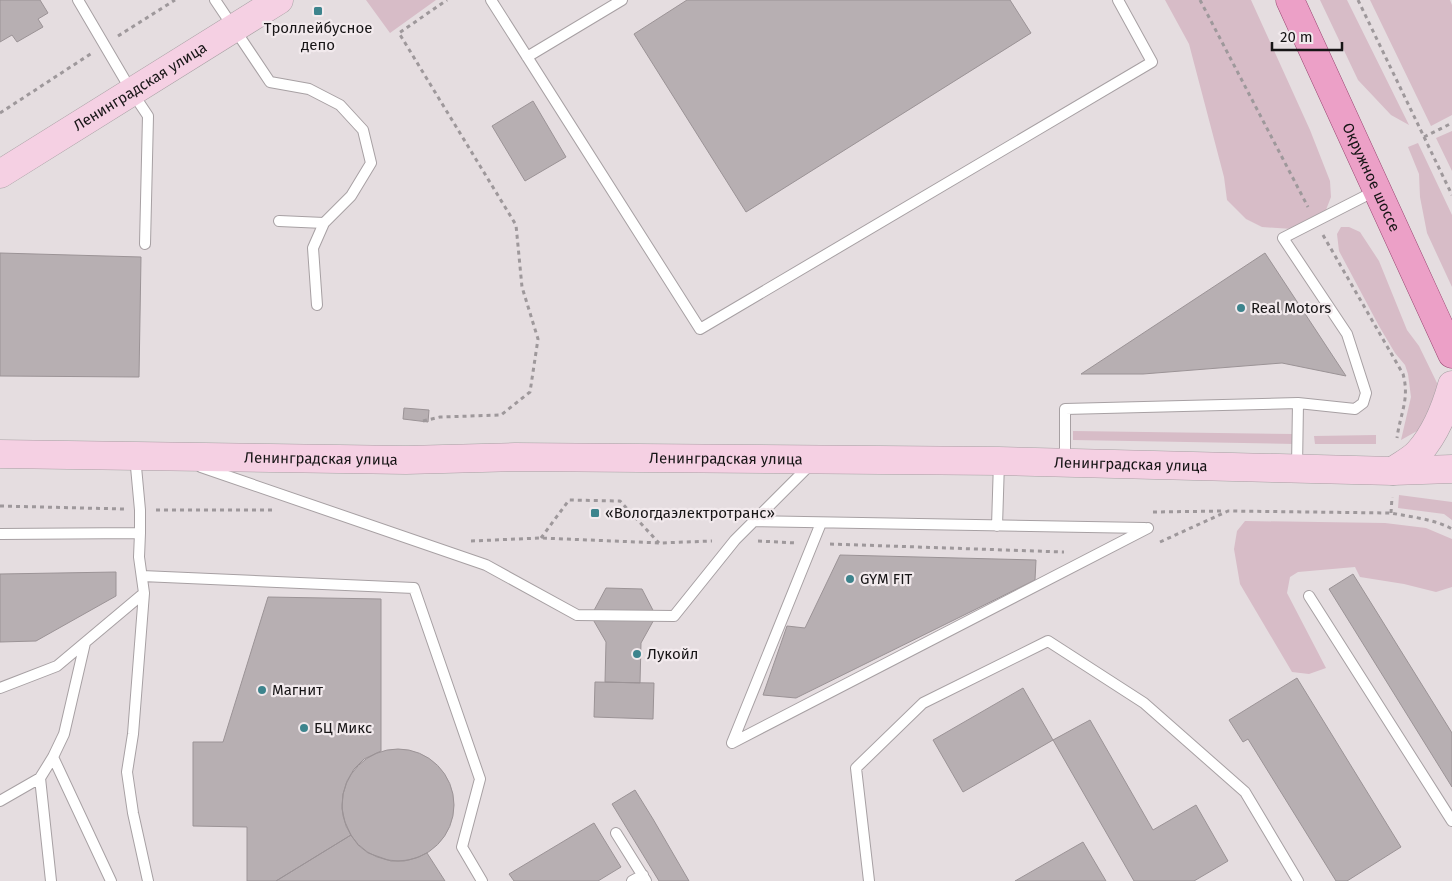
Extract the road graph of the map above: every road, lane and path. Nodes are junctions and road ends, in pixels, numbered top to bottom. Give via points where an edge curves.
1 (78, 0) edge
2 (174, 0) edge
3 (215, 0) edge
4 (280, 0) edge
5 (447, 0) edge
6 (491, 0) edge
7 (622, 0) edge
8 (1118, 0) edge
9 (1200, 0) edge
10 (1290, 0) edge
11 (1358, 0) edge
12 (233, 29) junction
13 (105, 45) junction
14 (527, 57) junction
15 (132, 92) junction
16 (0, 113) edge
17 (1452, 123) edge
18 (1424, 137) junction
19 (0, 174) edge
20 (1377, 190) junction
21 (1452, 195) edge
22 (1309, 208) dead end
23 (279, 221) dead end
24 (324, 223) junction
25 (145, 244) dead end
26 (317, 305) dead end
27 (1449, 343) edge
28 (1452, 385) edge
29 (1298, 403) junction
30 (423, 421) dead end
31 (0, 454) edge
32 (135, 455) junction
33 (172, 457) junction
34 (814, 460) junction
35 (999, 461) junction
36 (1064, 463) junction
37 (1297, 469) junction
38 (1452, 470) edge
39 (1393, 471) junction
40 (754, 521) junction
41 (821, 523) junction
42 (997, 526) junction
43 (140, 533) junction
44 (0, 534) edge
45 (540, 538) dead end
46 (660, 543) dead end
47 (142, 576) junction
48 (144, 592) junction
49 (1309, 596) dead end
50 (85, 642) junction
51 (0, 688) edge
52 (53, 757) junction
53 (40, 778) junction
54 (0, 801) edge
55 (1452, 821) edge
56 (616, 833) dead end
57 (644, 878) edge
58 (51, 881) edge
59 (110, 881) edge
60 (148, 881) edge
61 (482, 881) edge
62 (632, 881) edge
63 (869, 881) edge
64 (1298, 881) edge

1 - 13 lane
2 - 13 path
3 - 12 lane
4 - 12 main road, Ленинградская улица
5 - 30 path via 399,33 516,226 522,287 538,339 530,392 501,415 440,417
6 - 14 lane
7 - 14 lane
8 - 14 lane via 1152,62 700,329
9 - 22 path
10 - 20 main road, Окружное шоссе
11 - 18 path
12 - 15 main road, Ленинградская улица
12 - 24 lane via 270,82 309,90 340,105 363,130 371,163 351,196
13 - 15 lane
13 - 16 path
15 - 19 main road, Ленинградская улица
15 - 25 lane via 148,116
17 - 18 path
18 - 21 path
20 - 27 main road, Окружное шоссе
20 - 29 lane via 1283,238 1347,334 1366,393 1363,403 1355,409
23 - 24 lane
24 - 26 lane via 313,248
28 - 39 main road via 1434,432 1418,454
29 - 36 lane via 1065,409
29 - 37 lane
31 - 32 main road, Ленинградская улица
32 - 33 main road, Ленинградская улица
32 - 43 lane
33 - 34 main road, Ленинградская улица
33 - 40 lane via 486,565 577,615 674,616
34 - 35 main road, Ленинградская улица
34 - 40 lane
35 - 36 main road, Ленинградская улица
35 - 42 lane
36 - 37 main road, Ленинградская улица
37 - 39 main road, Ленинградская улица
38 - 39 main road, Ленинградская улица
40 - 41 lane
41 - 42 lane
41 - 42 lane via 732,743 1148,528
43 - 44 lane
43 - 47 lane
45 - 46 path via 569,500 620,500
47 - 48 lane
47 - 61 lane via 414,588 480,779 462,847
48 - 50 lane
48 - 60 lane via 127,772
49 - 55 lane
50 - 51 lane via 57,666
50 - 52 lane via 64,734
52 - 53 lane
52 - 59 lane
53 - 54 lane
53 - 58 lane
56 - 57 lane
57 - 62 lane
63 - 64 lane via 856,768 922,703 1048,641 1144,703 1245,792

